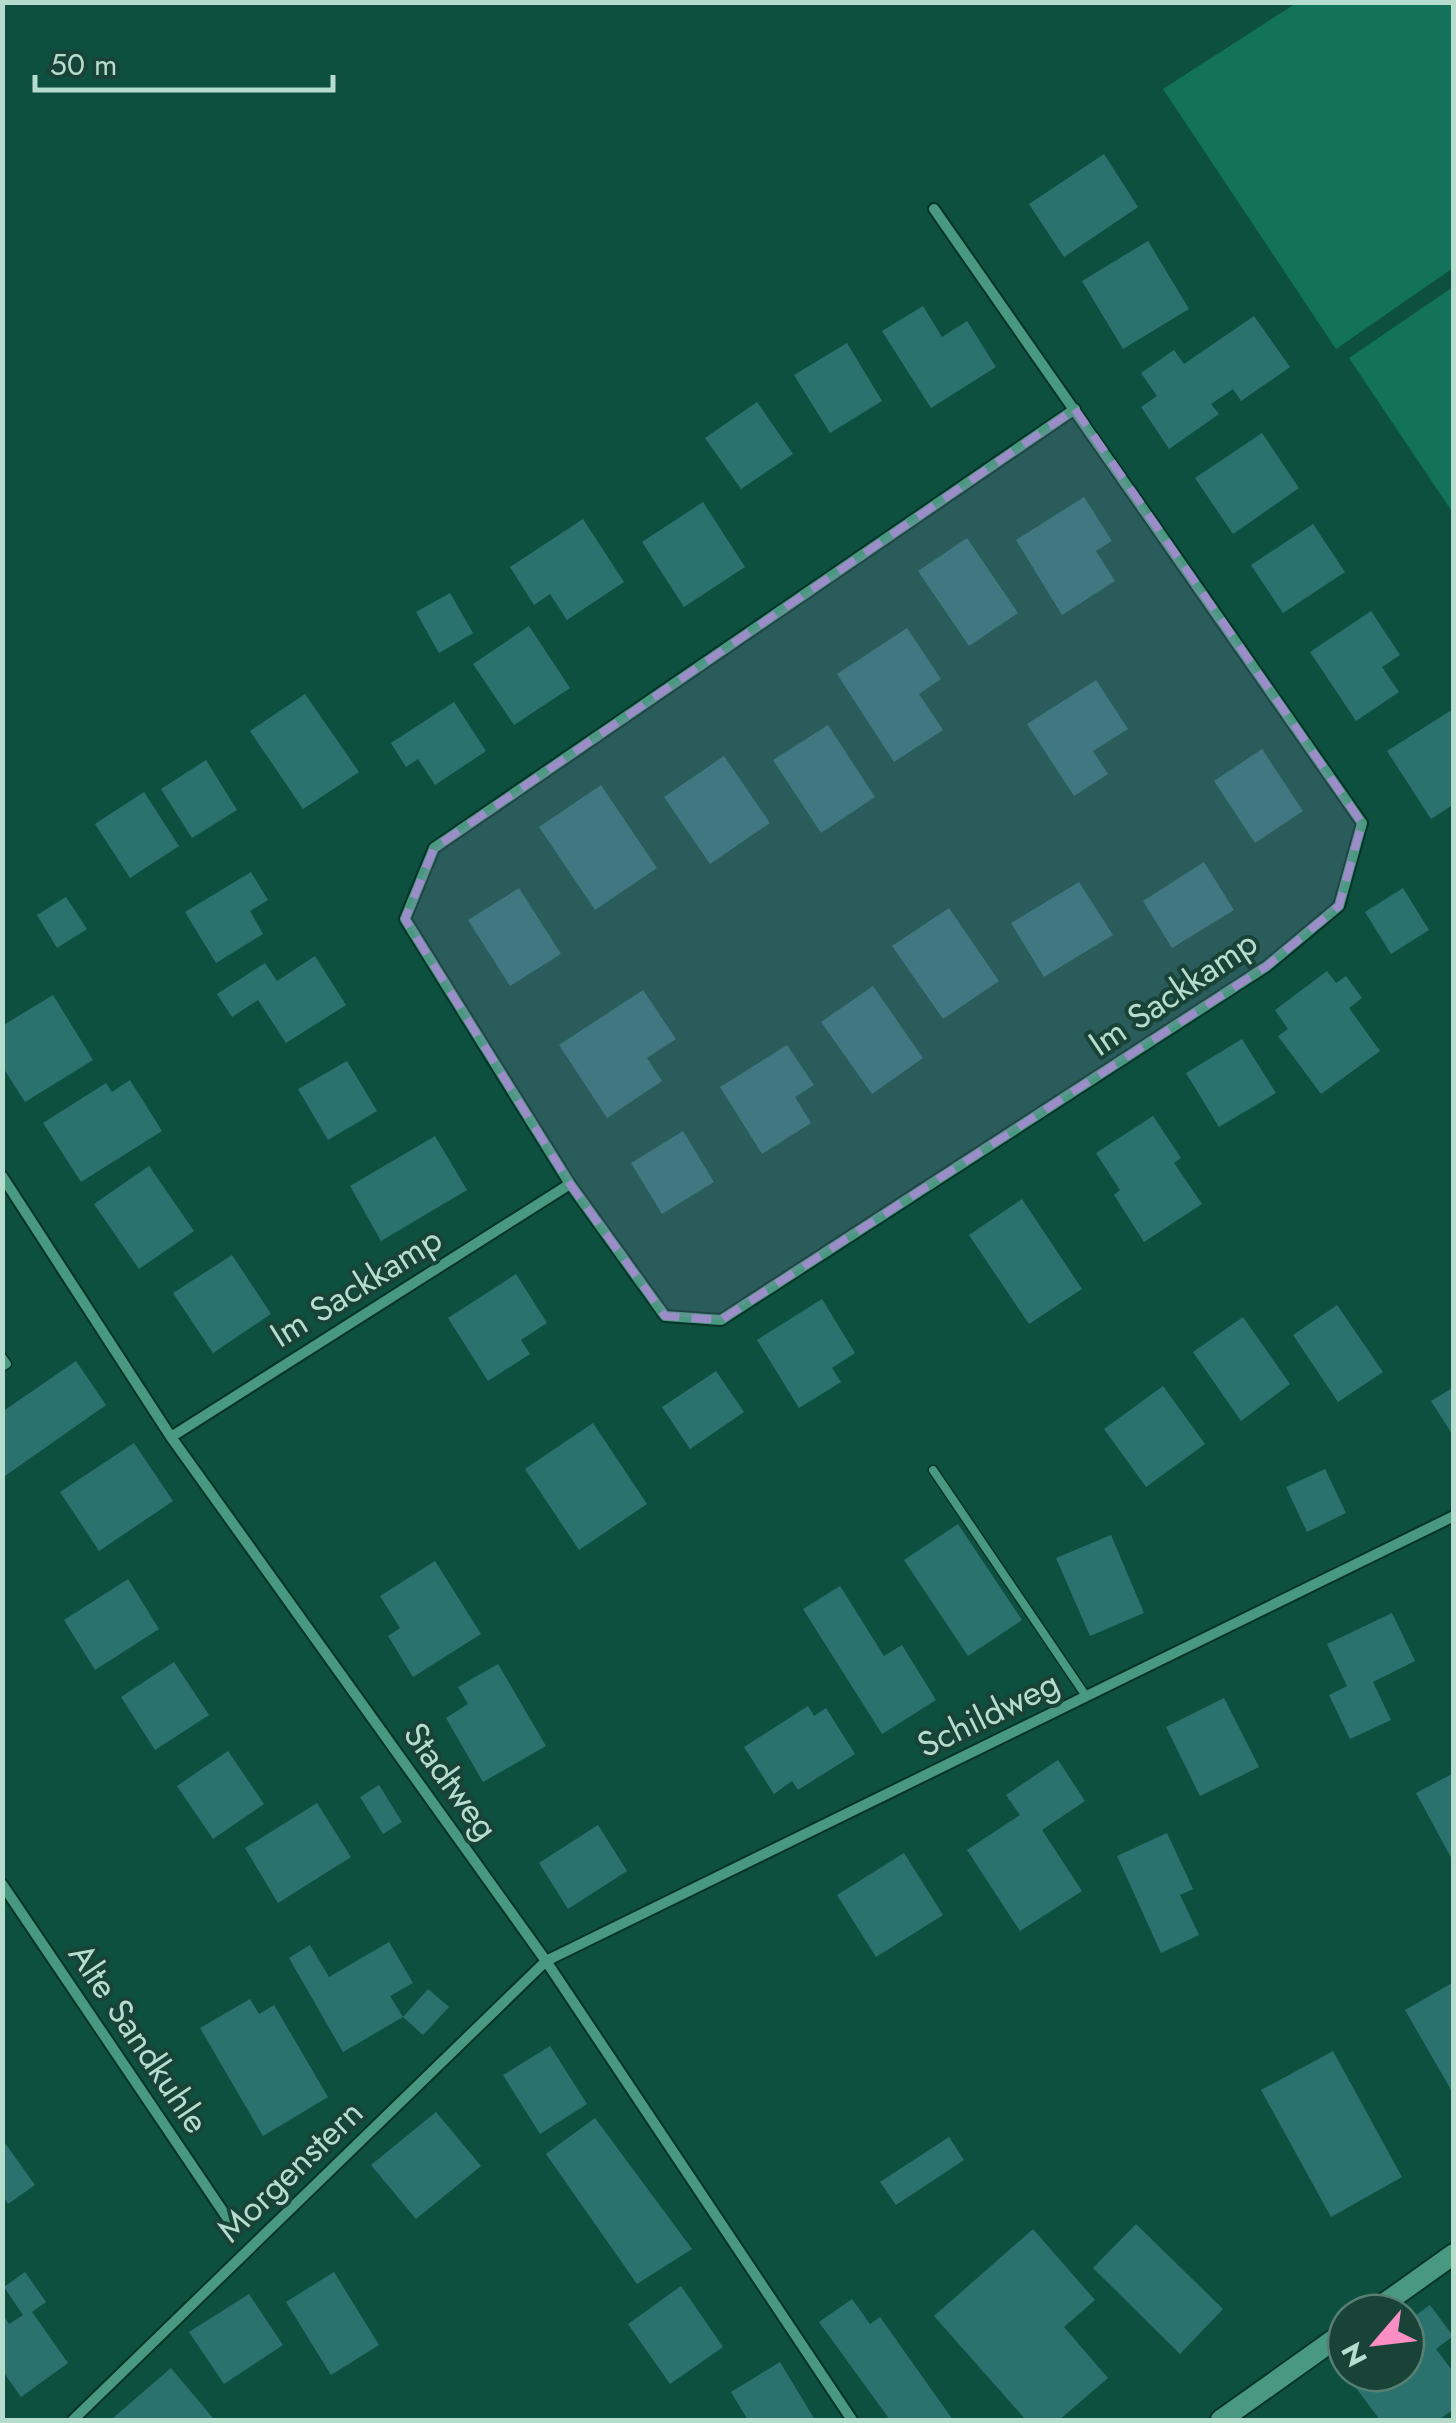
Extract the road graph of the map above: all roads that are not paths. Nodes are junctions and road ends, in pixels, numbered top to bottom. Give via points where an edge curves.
1 (934, 210) dead end
2 (1075, 409) junction
3 (2, 1176) edge
4 (570, 1184) junction
5 (2, 1357) edge
6 (2, 1367) edge
7 (171, 1437) junction
8 (933, 1470) dead end
9 (1454, 1516) edge
10 (1086, 1696) junction
11 (2, 1884) edge
12 (546, 1961) junction
13 (230, 2222) dead end
14 (1454, 2254) edge
15 (1398, 2293) edge
16 (1326, 2344) edge
17 (73, 2420) edge
18 (852, 2420) edge
19 (1220, 2420) edge

1 - 2 street, Im Sackkamp
2 - 4 street, Im Sackkamp via 434,848 405,919
2 - 4 street, Im Sackkamp via 1362,823 1339,906 1268,966 721,1320 665,1316
3 - 7 street, Stadtweg
4 - 7 street, Im Sackkamp
5 - 6 lane
7 - 12 street, Stadtweg
8 - 10 lane
9 - 10 street, Schildweg
10 - 12 street, Schildweg
11 - 13 street, Alte Sandkuhle
12 - 17 street, Morgenstern
12 - 18 street, Stadtweg
14 - 15 street
16 - 19 street

